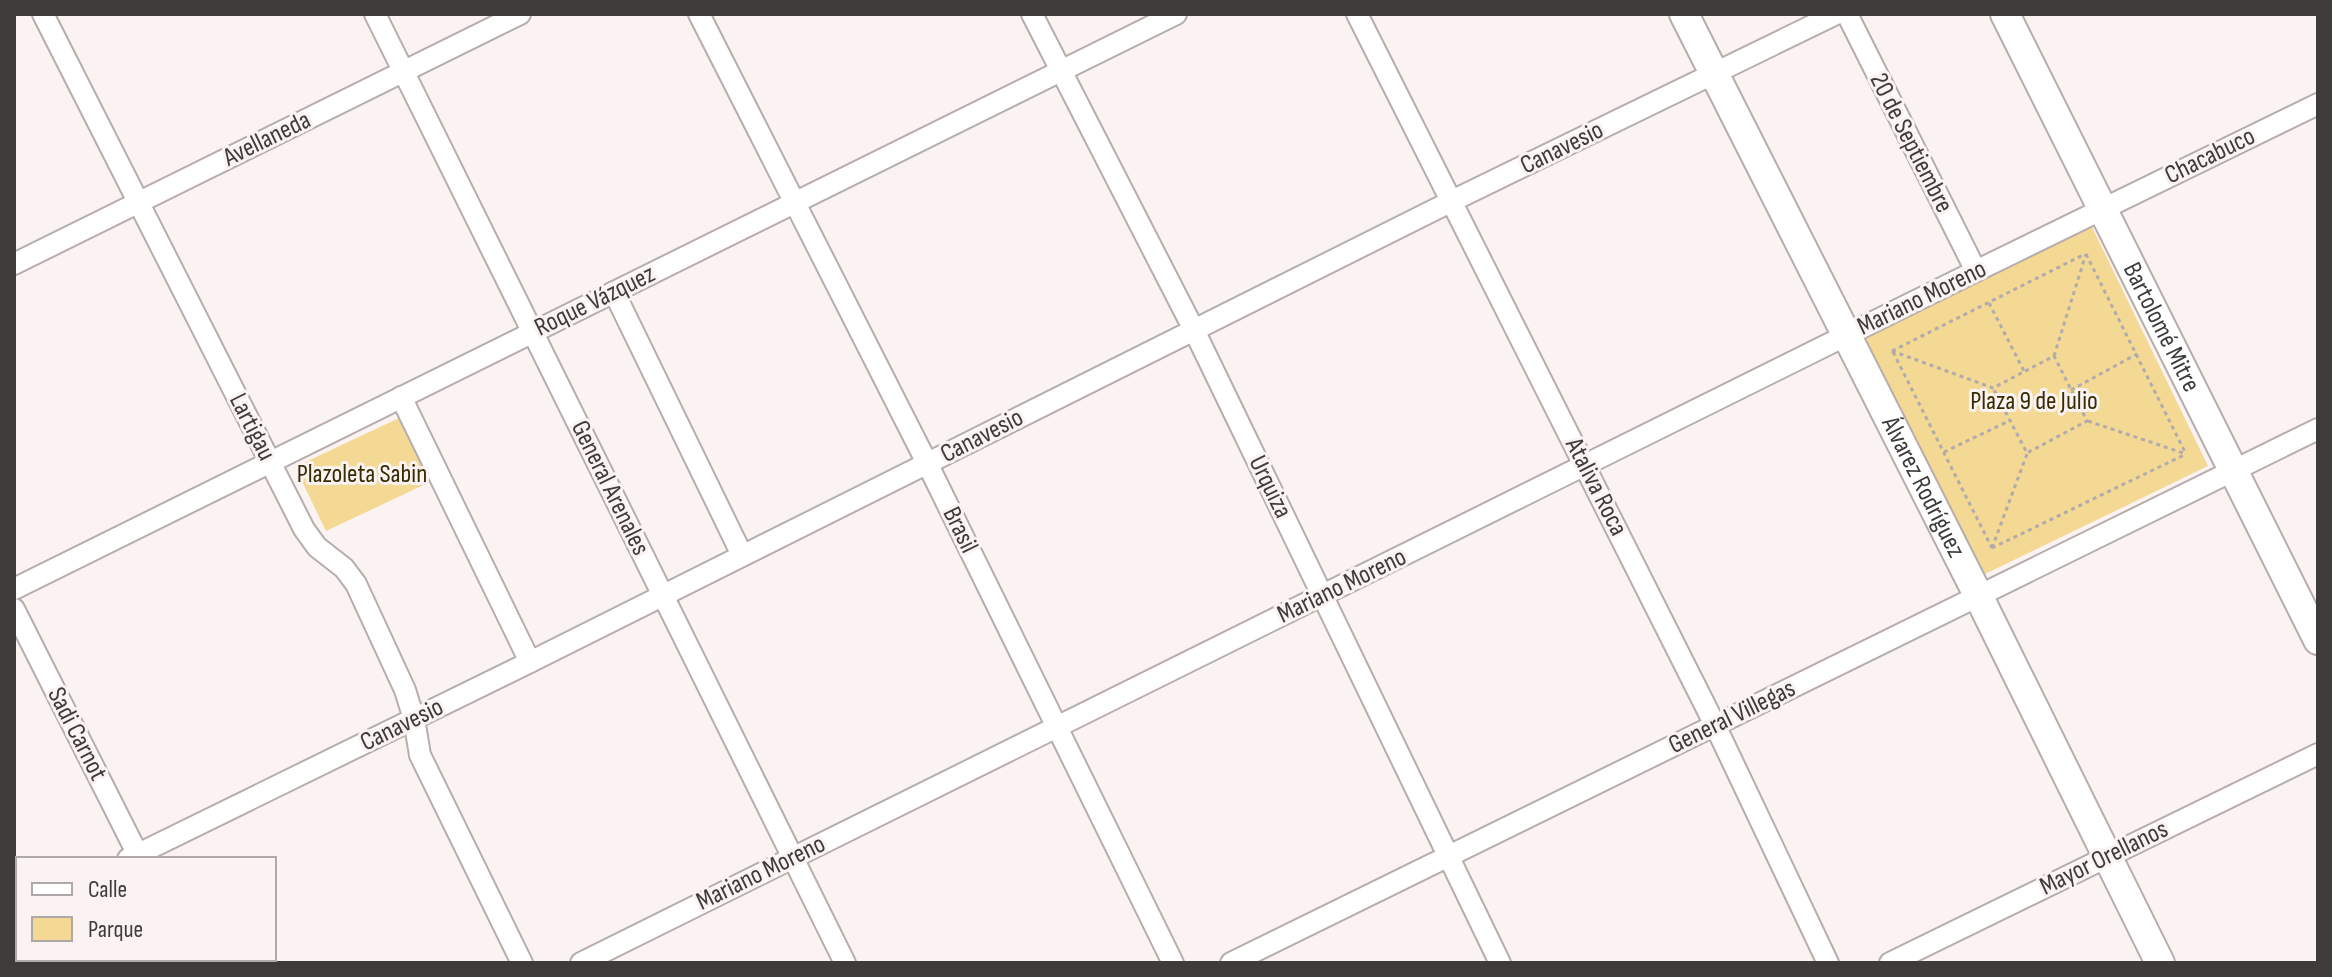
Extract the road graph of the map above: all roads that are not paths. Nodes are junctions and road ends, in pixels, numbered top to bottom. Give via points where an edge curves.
1 (43, 14) edge
2 (375, 14) edge
3 (520, 14) edge
4 (699, 14) edge
5 (1032, 14) edge
6 (1176, 14) edge
7 (1357, 14) edge
8 (1684, 14) edge
9 (1836, 14) edge
10 (1847, 14) edge
11 (2005, 14) edge
12 (404, 71) junction
13 (1061, 71) junction
14 (1714, 74) junction
15 (2318, 104) edge
16 (1452, 201) junction
17 (139, 202) junction
18 (795, 202) junction
19 (2103, 209) junction
20 (14, 264) edge
21 (1976, 271) junction
22 (614, 292) junction
23 (1194, 330) junction
24 (533, 332) junction
25 (1847, 336) junction
26 (401, 397) junction
27 (2318, 429) edge
28 (270, 462) junction
29 (927, 463) junction
30 (1585, 465) junction
31 (2233, 470) junction
32 (742, 555) junction
33 (14, 589) edge
34 (663, 595) junction
35 (1322, 595) junction
36 (1978, 595) junction
37 (14, 609) edge
38 (2318, 640) edge
39 (530, 662) junction
40 (414, 719) junction
41 (1715, 725) junction
42 (1057, 727) junction
43 (2318, 754) edge
44 (1448, 856) junction
45 (136, 857) edge
46 (2107, 857) junction
47 (793, 858) junction
48 (522, 963) edge
49 (581, 963) edge
50 (845, 963) edge
51 (1173, 963) edge
52 (1231, 963) edge
53 (1500, 963) edge
54 (1828, 963) edge
55 (1890, 963) edge
56 (2160, 963) edge

1 - 17 street, Lartigau
2 - 12 street, General Arenales
3 - 12 street, Avellaneda
4 - 18 street, Brasil
5 - 13 street, Urquiza
6 - 13 street, Roque Vázquez
7 - 16 street, Ataliva Roca
8 - 14 main road, Álvarez Rodríguez
9 - 14 street, Canavesio
10 - 21 street, 20 de Septiembre
11 - 19 main road, Bartolomé Mitre
12 - 17 street, Avellaneda
12 - 24 street, General Arenales
13 - 18 street, Roque Vázquez
13 - 23 street, Urquiza
14 - 16 street, Canavesio
14 - 25 main road, Álvarez Rodríguez
15 - 19 street, Chacabuco
16 - 23 street, Canavesio
16 - 30 street, Ataliva Roca
17 - 20 street, Avellaneda
17 - 28 street, Lartigau
18 - 22 street, Roque Vázquez
18 - 29 street, Brasil
19 - 21 street, Mariano Moreno
19 - 31 main road, Bartolomé Mitre
21 - 25 street, Mariano Moreno
22 - 24 street, Roque Vázquez
22 - 32 street
23 - 29 street, Canavesio
23 - 35 street, Urquiza
24 - 26 street, Roque Vázquez
24 - 34 street, General Arenales
25 - 30 street, Mariano Moreno
25 - 36 main road, Álvarez Rodríguez
26 - 28 street, Roque Vázquez
26 - 39 street
27 - 31 street, General Villegas
28 - 33 street, Roque Vázquez
28 - 40 street, Lartigau via 309,538 356,584
29 - 32 street, Canavesio
29 - 42 street, Brasil
30 - 35 street, Mariano Moreno
30 - 41 street, Ataliva Roca
31 - 36 street, General Villegas
31 - 38 main road, Bartolomé Mitre
32 - 34 street, Canavesio
34 - 39 street, Canavesio
34 - 47 street, General Arenales
35 - 42 street, Mariano Moreno
35 - 44 street, Urquiza
36 - 41 street, General Villegas
36 - 46 main road, Álvarez Rodríguez
37 - 45 street, Sadi Carnot
39 - 40 street, Canavesio
40 - 45 street, Canavesio
40 - 48 street, Lartigau via 420,755
41 - 44 street, General Villegas
41 - 54 street, Ataliva Roca
42 - 47 street, Mariano Moreno
42 - 51 street, Brasil
43 - 46 street, Mayor Orellanos
44 - 52 street, General Villegas
44 - 53 street, Urquiza
46 - 55 street, Mayor Orellanos
46 - 56 main road, Álvarez Rodríguez
47 - 49 street, Mariano Moreno
47 - 50 street, General Arenales

